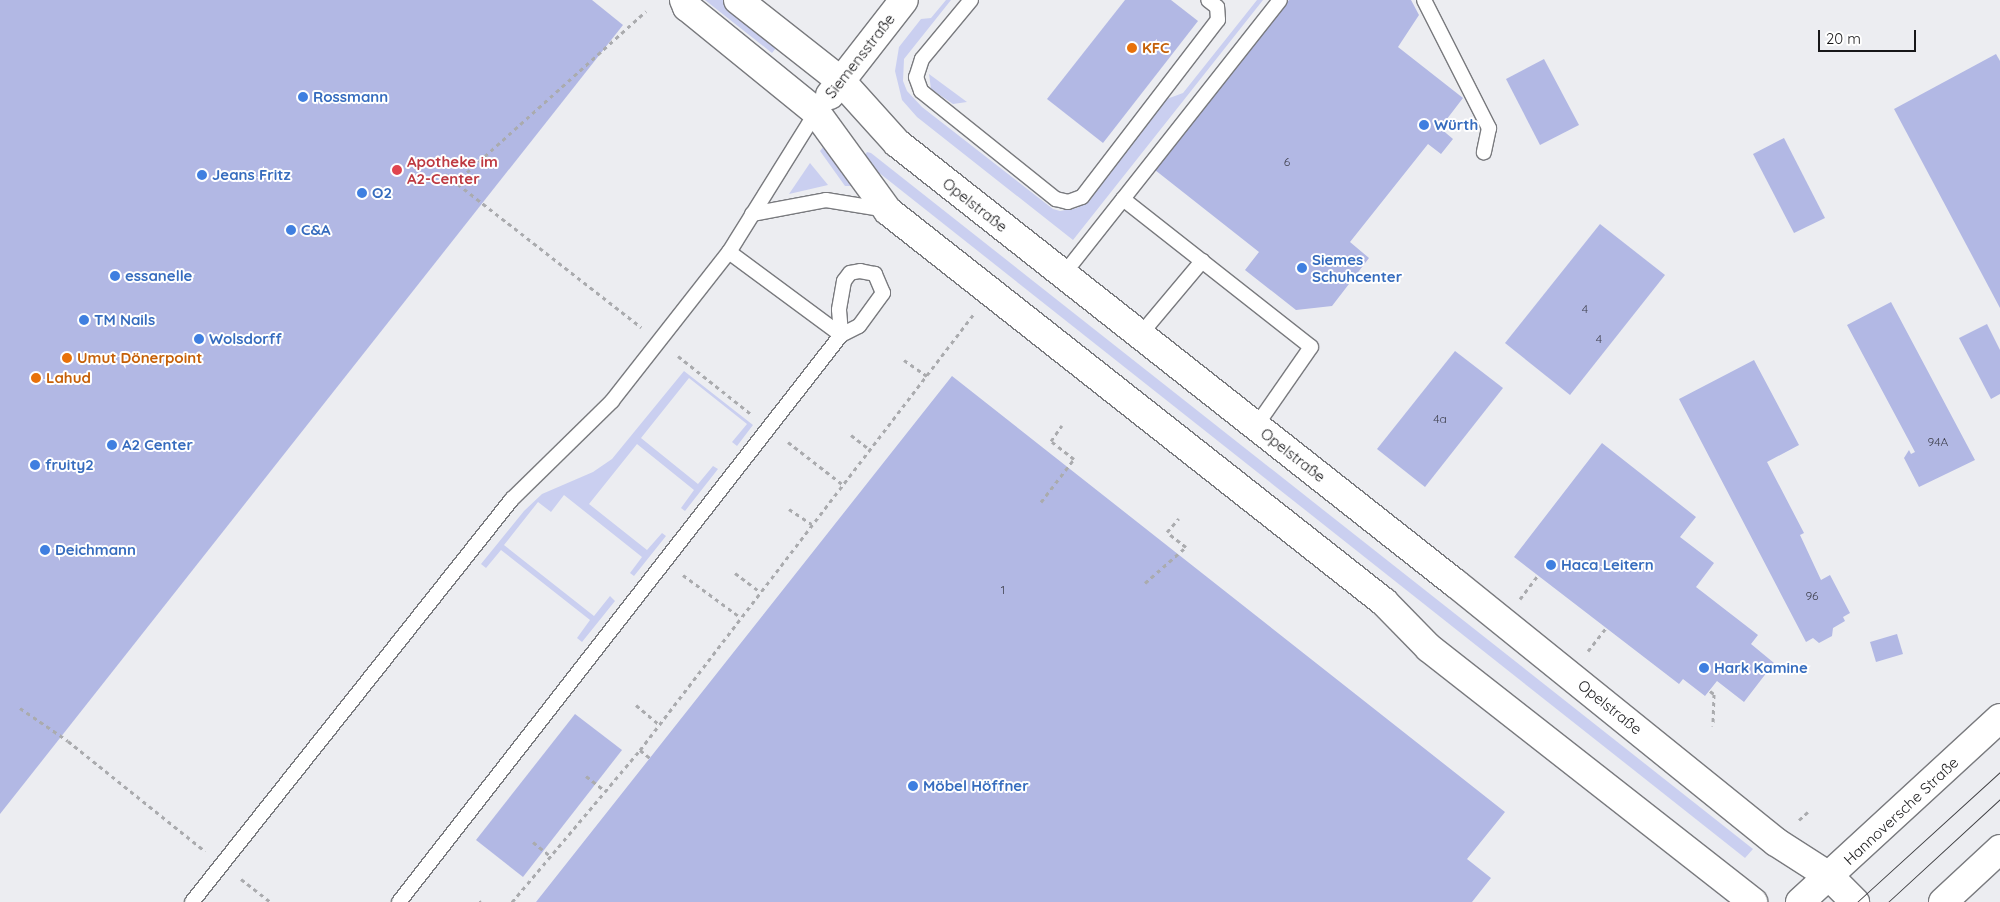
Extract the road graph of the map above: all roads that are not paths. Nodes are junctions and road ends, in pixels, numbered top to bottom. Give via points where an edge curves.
1 (684, 0) edge
2 (738, 0) edge
3 (904, 0) edge
4 (972, 0) edge
5 (1208, 0) edge
6 (1280, 0) edge
7 (1424, 0) edge
8 (841, 82) junction
9 (816, 112) junction
10 (1484, 152) dead end
11 (1124, 199) junction
12 (888, 211) junction
13 (752, 214) junction
14 (729, 252) junction
15 (1202, 261) junction
16 (1063, 275) junction
17 (1140, 335) junction
18 (1256, 426) junction
19 (2000, 718) edge
20 (2000, 849) edge
21 (1829, 876) junction
22 (192, 902) edge
23 (399, 902) edge
24 (1753, 902) edge
25 (1800, 902) edge
26 (1855, 902) edge
27 (1943, 902) edge

1 - 9 street via 687,8
2 - 8 street, Opelstraße
3 - 8 street, Siemensstraße
4 - 5 lane via 922,59 916,77 921,91 1056,199 1068,202 1082,197 1218,20 1217,7
6 - 11 lane
7 - 10 lane via 1489,128
8 - 9 street, Siemensstraße
8 - 16 street, Opelstraße via 897,143
9 - 12 street
9 - 13 lane
11 - 15 lane
11 - 16 lane
12 - 13 lane via 826,200
12 - 24 street via 1376,596 1429,648
13 - 14 lane
14 - 22 lane via 612,401 512,498
14 - 23 lane via 841,335
15 - 17 lane
15 - 18 lane via 1311,347
16 - 17 street, Opelstraße
17 - 18 street, Opelstraße
18 - 21 street, Opelstraße via 1776,842
19 - 21 street, Hannoversche Straße
20 - 27 street
21 - 25 street, Hannoversche Straße
21 - 26 street, Opelstraße

